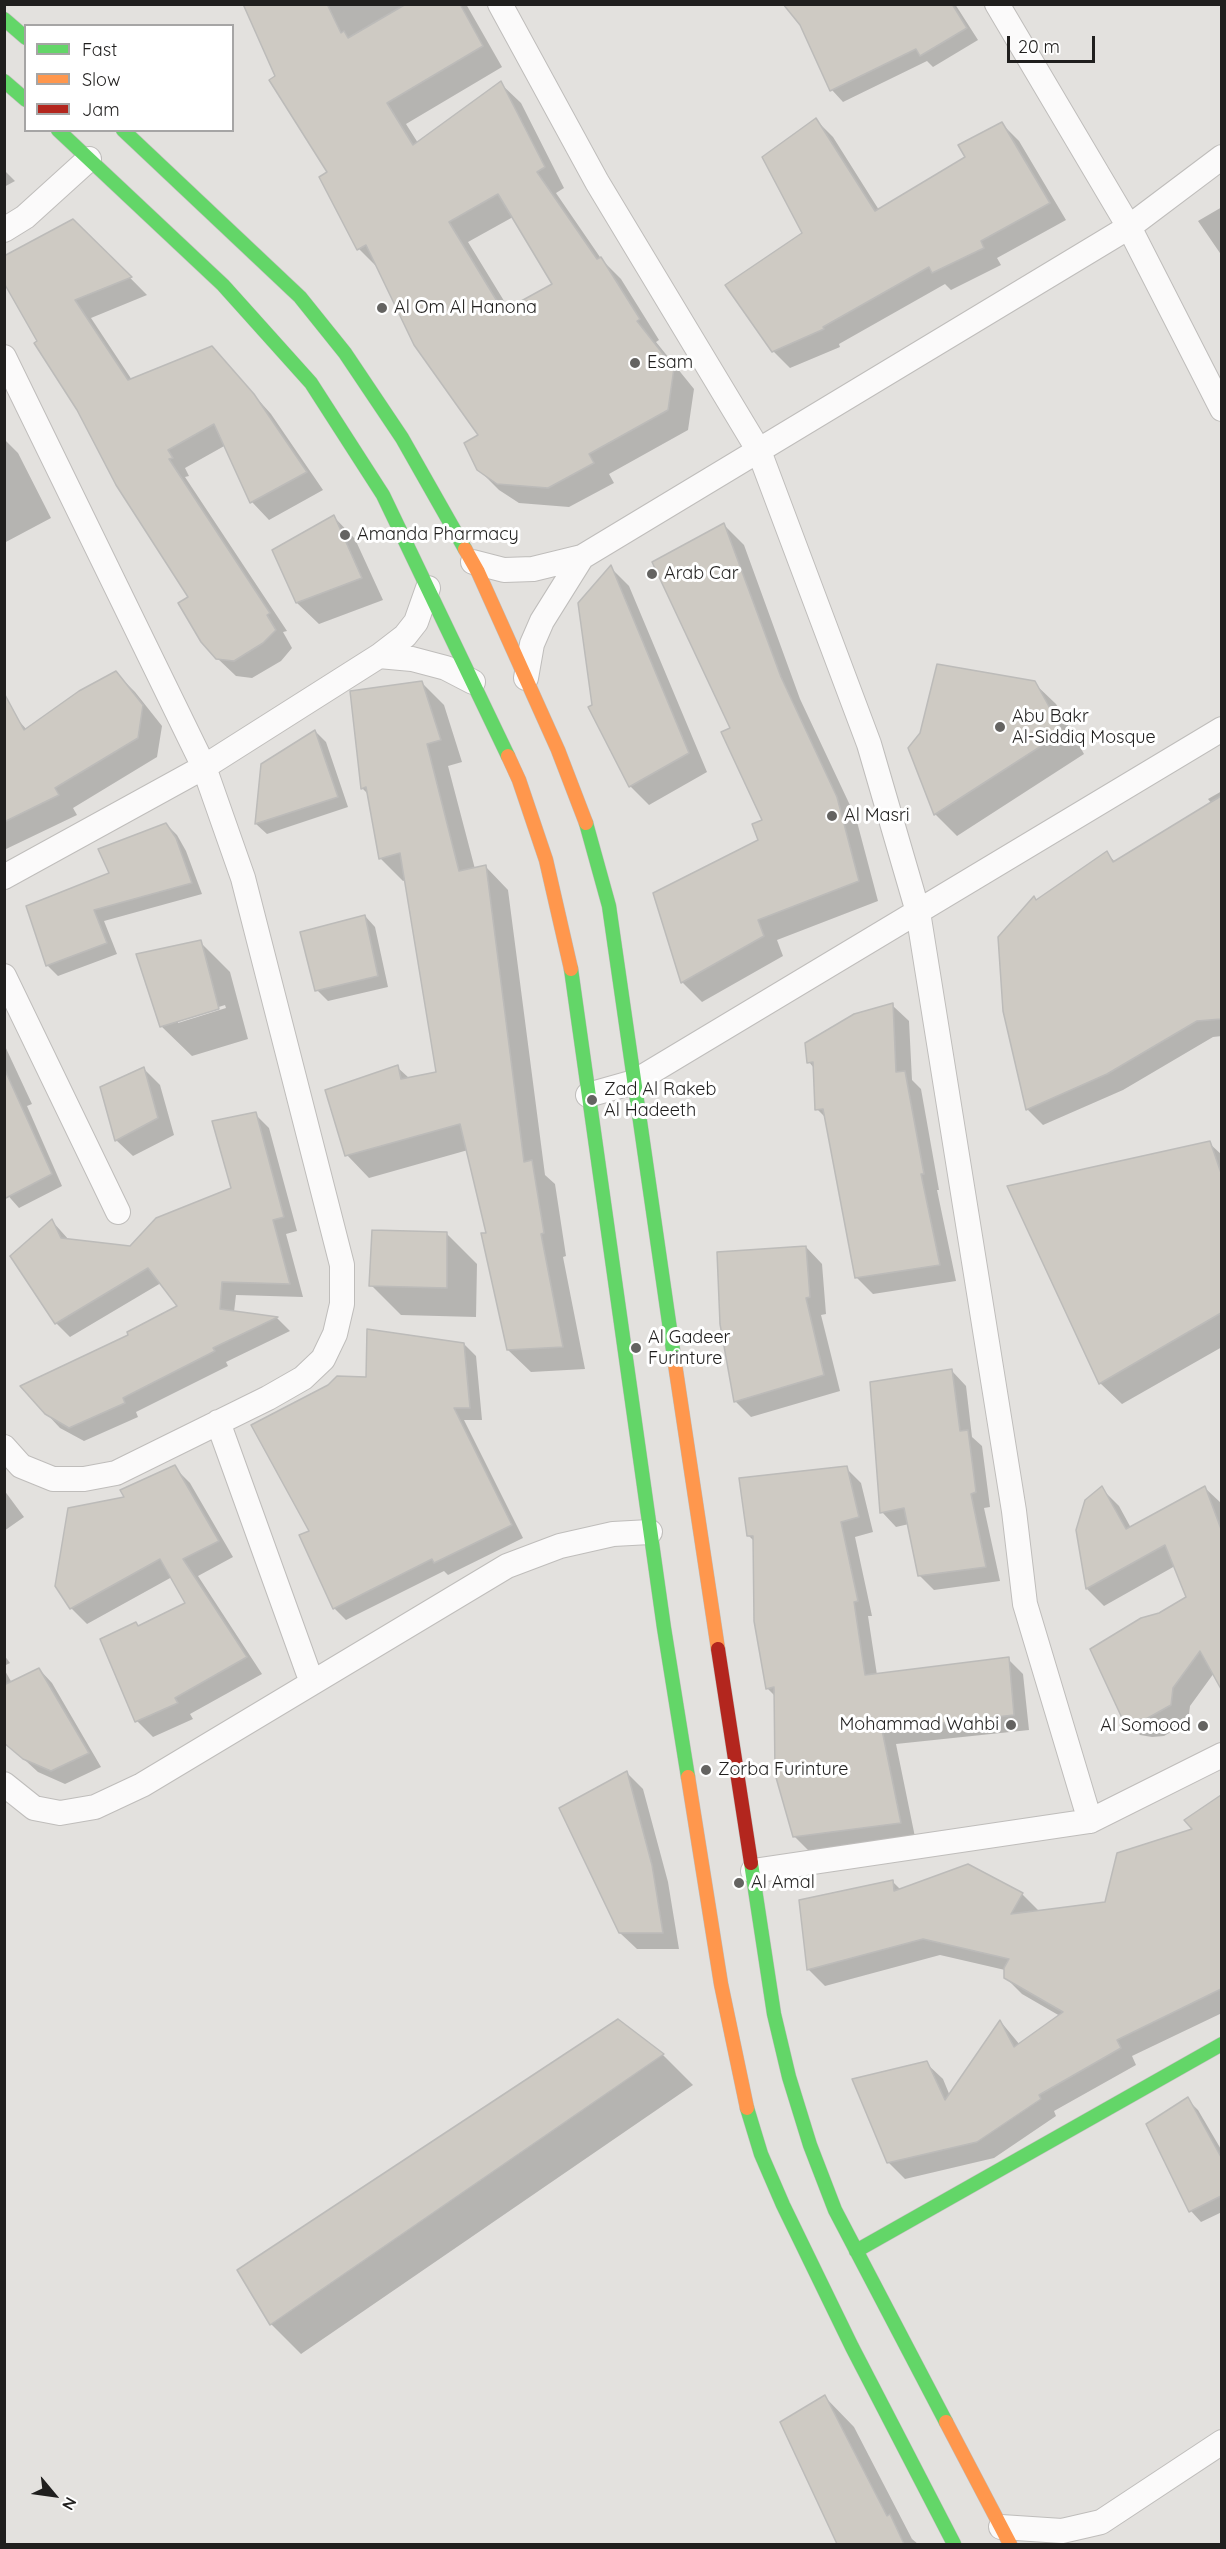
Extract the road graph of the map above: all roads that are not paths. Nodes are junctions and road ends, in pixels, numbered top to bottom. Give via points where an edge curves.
1 (500, 4) edge
2 (997, 4) edge
3 (4, 19) edge
4 (24, 36) edge
5 (4, 81) edge
6 (24, 98) edge
7 (60, 132) edge
8 (125, 132) edge
9 (1221, 157) edge
10 (88, 159) junction
11 (1129, 227) junction
12 (4, 231) edge
13 (4, 357) edge
14 (1221, 409) edge
15 (759, 451) junction
16 (582, 556) junction
17 (473, 562) junction
18 (428, 588) junction
19 (379, 656) junction
20 (526, 678) junction
21 (473, 682) junction
22 (1221, 729) edge
23 (204, 767) junction
24 (4, 877) edge
25 (918, 912) junction
26 (4, 976) edge
27 (634, 1082) junction
28 (588, 1095) junction
29 (118, 1212) dead end
30 (218, 1422) junction
31 (4, 1447) edge
32 (650, 1532) junction
33 (312, 1683) junction
34 (1221, 1755) edge
35 (4, 1784) edge
36 (1090, 1821) junction
37 (753, 1871) junction
38 (1221, 2044) edge
39 (856, 2251) junction
40 (1221, 2442) edge
41 (1101, 2522) junction
42 (1006, 2536) edge
43 (954, 2544) edge
44 (1086, 2544) edge

1 - 15 street via 597,182
2 - 11 street
3 - 4 main road
5 - 6 main road
7 - 10 main road
8 - 17 main road via 300,297 345,353 402,438
9 - 11 street
10 - 12 street via 25,217
10 - 18 main road via 223,285 311,383 383,495
11 - 14 street
11 - 15 street
13 - 23 street
15 - 16 street
15 - 25 street via 869,744
16 - 17 street via 533,569 504,570
16 - 20 street via 542,621 532,644
17 - 20 main road
18 - 19 street via 416,622
18 - 21 main road
19 - 21 street via 446,668
19 - 23 street
20 - 27 main road via 587,824 609,906
21 - 28 main road via 519,780 546,860 569,958
22 - 25 street
23 - 24 street
23 - 30 street via 243,878 342,1265 342,1304 335,1334 323,1359 303,1378
25 - 27 street
25 - 36 street via 1014,1511 1025,1604
26 - 29 street
27 - 28 street
27 - 37 main road
28 - 32 main road
30 - 31 street via 116,1473 84,1479 53,1479 21,1466
30 - 33 street
32 - 33 street via 613,1534 560,1546 507,1566
32 - 43 main road via 721,1984 743,2093 761,2154 852,2347
33 - 35 street via 142,1785 95,1807 60,1813 34,1808
34 - 36 street
36 - 37 street
37 - 39 main road via 774,2014 789,2077 835,2210
38 - 39 main road
39 - 42 main road
40 - 41 street
41 - 42 street via 1062,2531
41 - 44 street

